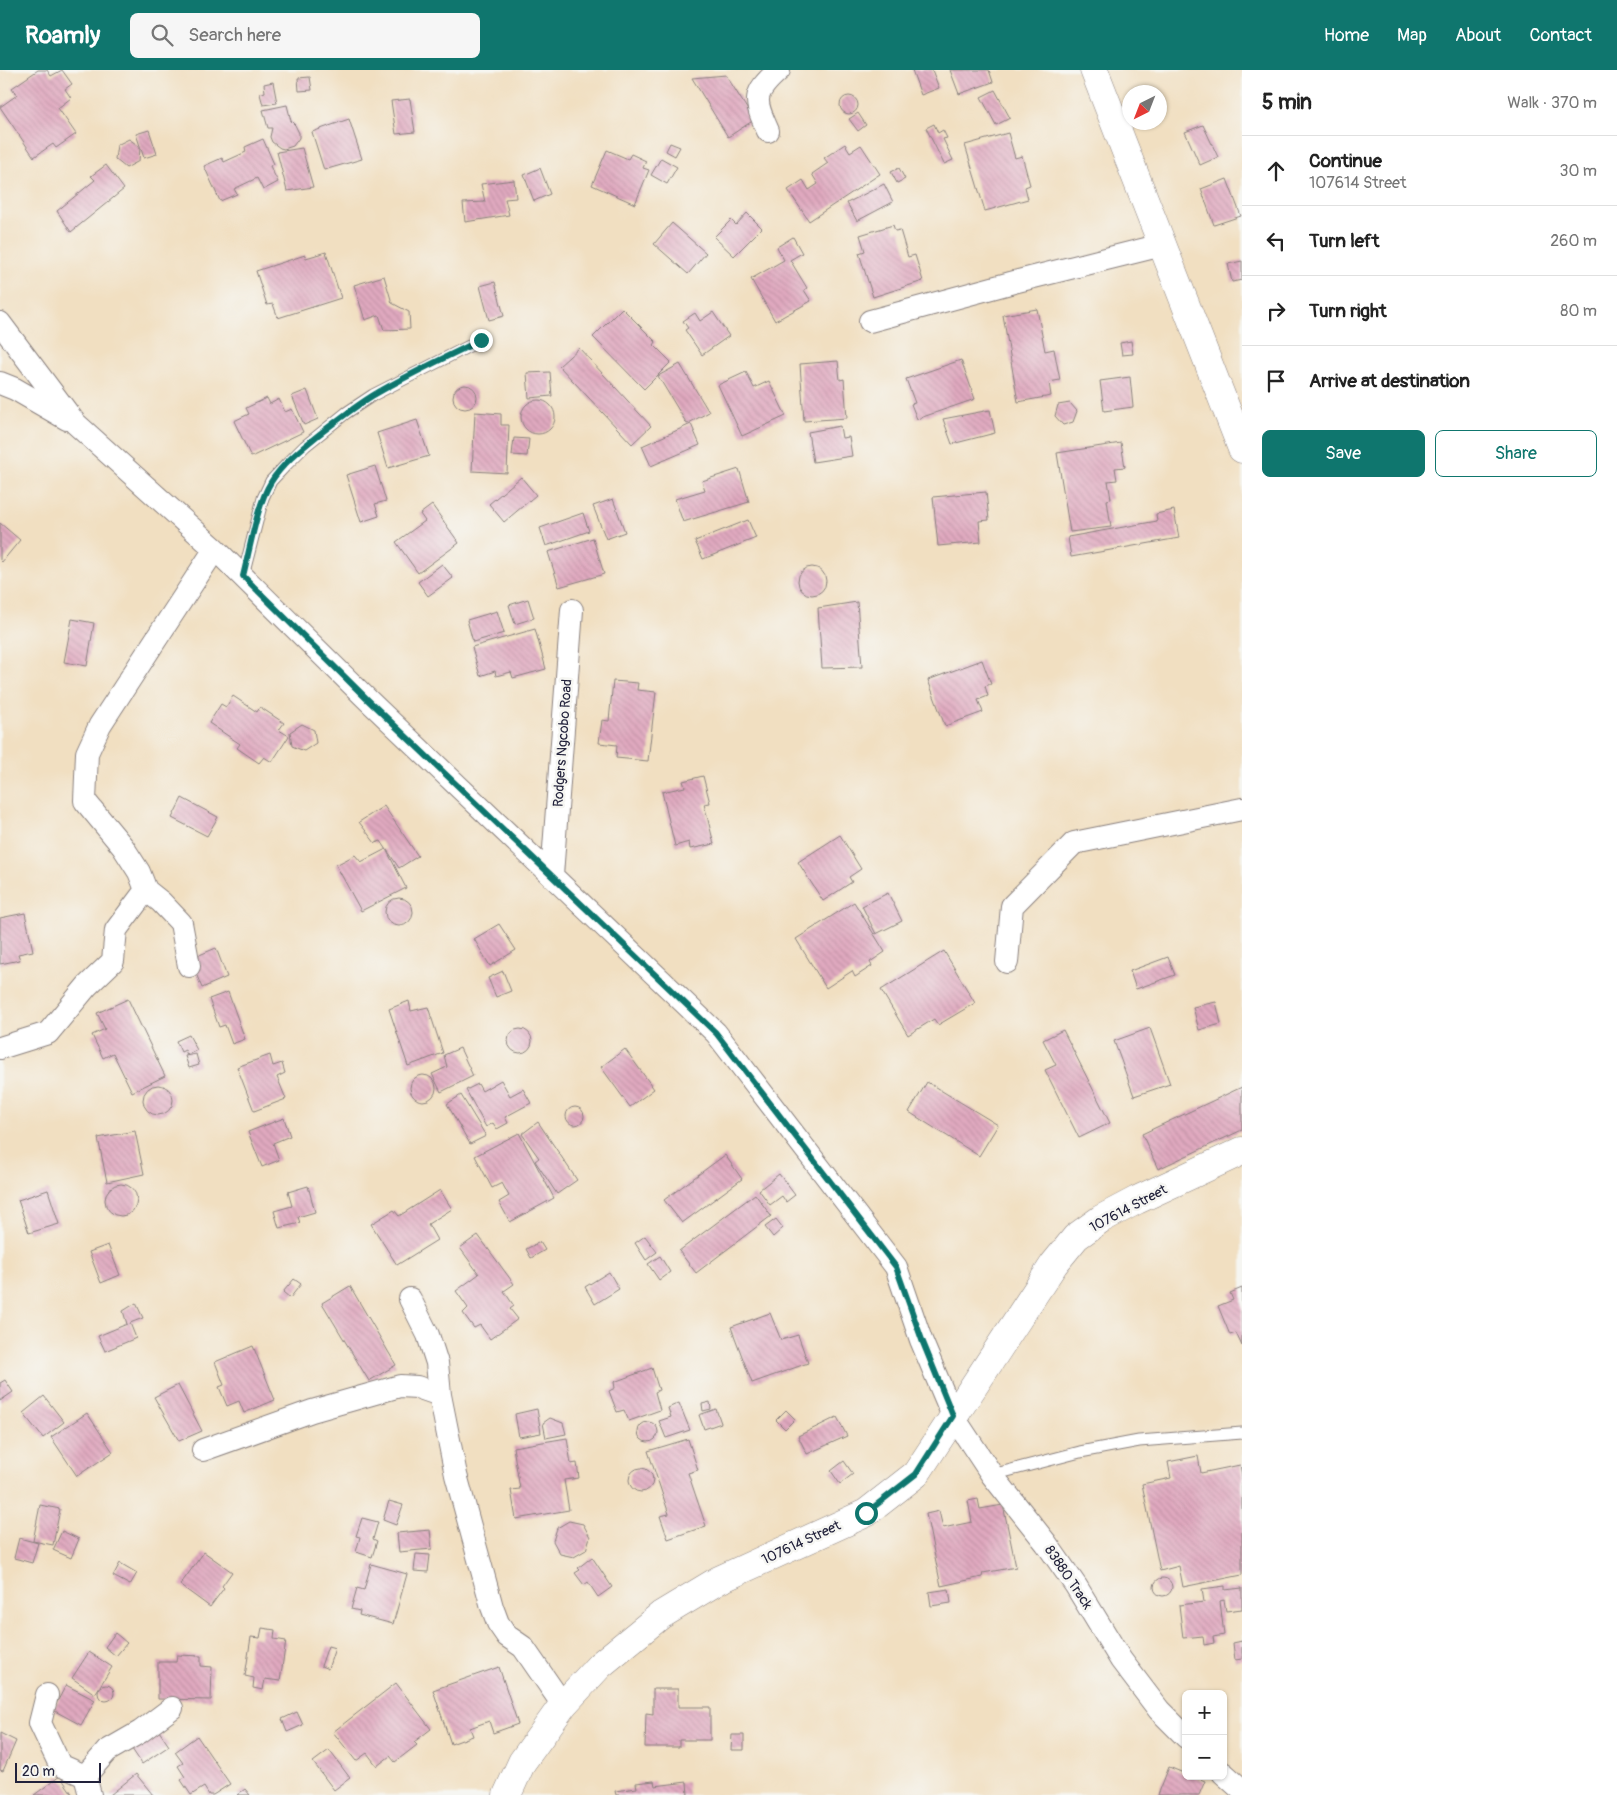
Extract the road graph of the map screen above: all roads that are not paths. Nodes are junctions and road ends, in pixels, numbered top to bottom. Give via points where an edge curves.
1 (780, 70) edge
2 (1094, 70) edge
3 (768, 131) dead end
4 (1162, 245) junction
5 (870, 320) dead end
6 (0, 323) edge
7 (481, 340) dead end
8 (0, 383) edge
9 (75, 423) junction
10 (1242, 449) edge
11 (215, 549) junction
12 (243, 576) junction
13 (572, 610) dead end
14 (1242, 809) edge
15 (552, 875) junction
16 (146, 890) junction
17 (1007, 962) dead end
18 (189, 966) dead end
19 (0, 1048) edge
20 (1242, 1151) edge
21 (410, 1300) dead end
22 (440, 1394) junction
23 (953, 1416) junction
24 (1242, 1433) edge
25 (203, 1450) dead end
26 (992, 1475) junction
27 (47, 1695) dead end
28 (563, 1705) junction
29 (172, 1708) dead end
30 (1185, 1735) edge
31 (1227, 1777) edge
32 (87, 1786) edge
33 (1242, 1790) edge
34 (507, 1795) edge

1 - 3 street via 757,95 758,108
2 - 4 street
4 - 5 street
4 - 10 street
6 - 9 street
7 - 12 lane via 346,413 286,464 271,481 263,498
8 - 9 street
9 - 11 street, 83880 Track
11 - 12 street, 83880 Track
11 - 16 street via 100,725 87,753 85,801 123,847
12 - 15 street, 83880 Track
13 - 15 street, Rodgers Ngcobo Road
14 - 17 street via 1074,842 1012,906
15 - 23 street, 83880 Track via 716,1033 896,1267
16 - 18 street via 181,923
16 - 19 street via 116,930 114,961 87,986 48,1033
20 - 23 street, 107614 Street via 1137,1200 1076,1237 1054,1264
21 - 22 street via 431,1344 437,1363
22 - 25 street via 400,1386 312,1411
22 - 28 street via 456,1475 492,1608 507,1636 523,1647
23 - 26 street, 83880 Track
23 - 28 street, 107614 Street via 916,1474 866,1513 719,1580 661,1615 600,1665
24 - 26 lane via 1139,1441 1080,1452
26 - 30 street, 83880 Track via 1076,1586 1121,1660 1159,1710
27 - 32 street via 40,1723 60,1765
28 - 34 street, 107614 Street via 522,1762
29 - 32 street via 107,1751
31 - 33 street

